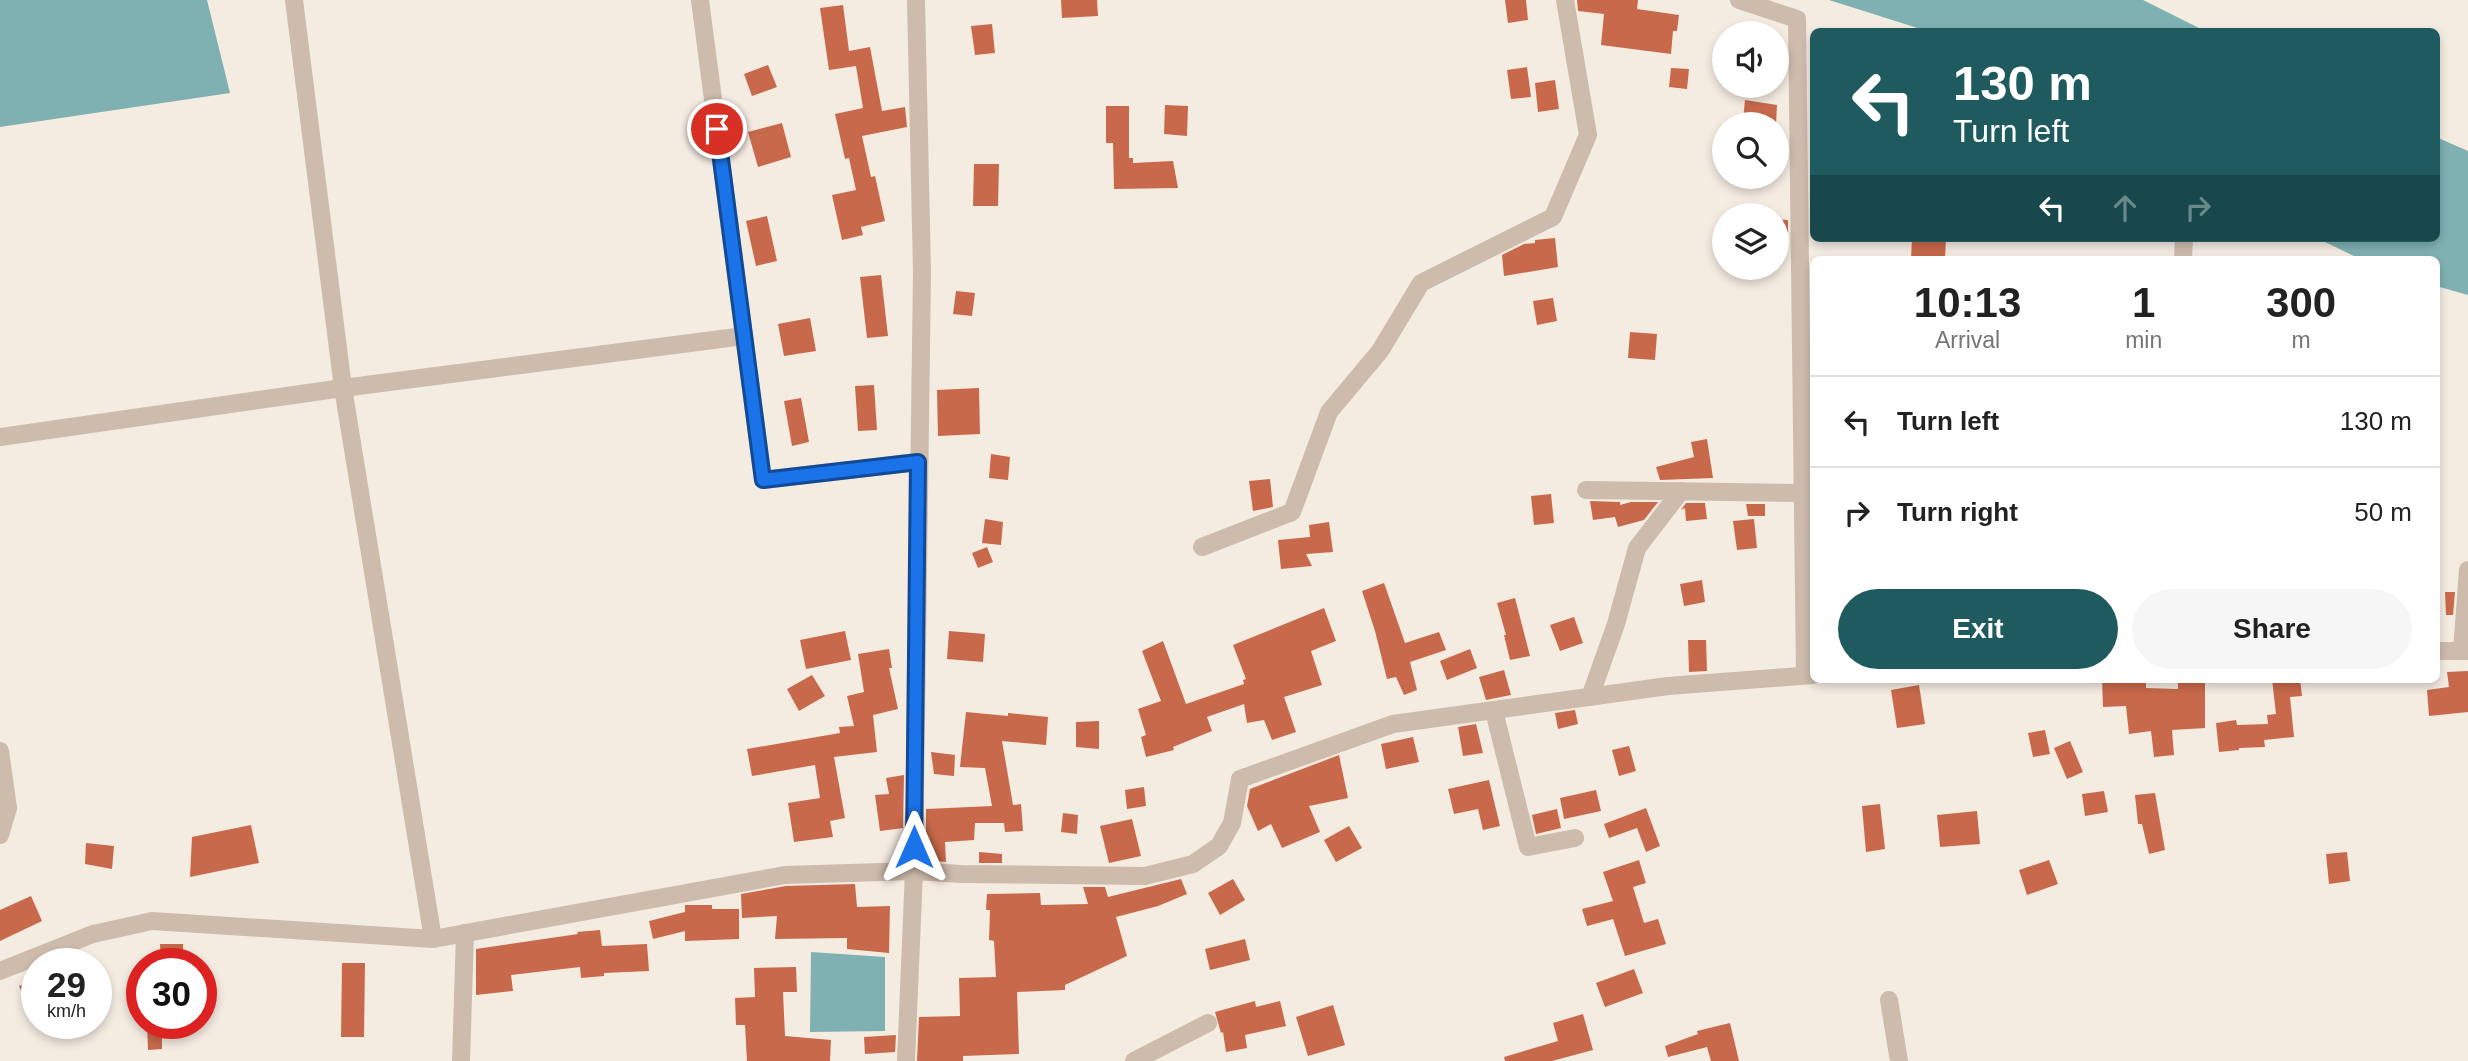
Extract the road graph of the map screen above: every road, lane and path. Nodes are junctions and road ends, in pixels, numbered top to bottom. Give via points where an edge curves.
1 (294, 0) edge
2 (700, 0) edge
3 (916, 0) edge
4 (1565, 0) edge
5 (1739, 0) edge
6 (744, 335) junction
7 (343, 388) junction
8 (0, 437) edge
9 (918, 462) junction
10 (1586, 490) dead end
11 (1681, 491) junction
12 (1803, 493) junction
13 (1202, 547) dead end
14 (2468, 570) edge
15 (2440, 651) edge
16 (2465, 651) edge
17 (1809, 675) edge
18 (1590, 697) junction
19 (1494, 711) junction
20 (0, 751) edge
21 (4, 808) edge
22 (0, 835) edge
23 (1574, 838) dead end
24 (914, 871) junction
25 (465, 933) junction
26 (433, 939) junction
27 (0, 971) edge
28 (1889, 1000) dead end
29 (1208, 1023) dead end
30 (461, 1061) edge
31 (906, 1061) edge
32 (1134, 1061) edge
33 (1899, 1061) edge

1 - 7 street
2 - 6 street
3 - 9 street via 922,272
4 - 13 street via 1588,135 1553,216 1421,283 1380,351 1329,412 1292,512
5 - 12 street via 1797,19
6 - 7 street
6 - 9 street via 763,480
7 - 8 street
7 - 26 street
9 - 24 street
10 - 11 street
11 - 12 street
11 - 18 street via 1637,548
12 - 17 street
14 - 16 street
15 - 16 street
17 - 18 street
18 - 19 street
19 - 23 street via 1528,847
19 - 24 street via 1393,724 1240,779 1226,835 1219,846 1193,864 1145,876
20 - 21 street
21 - 22 street
24 - 25 street via 785,875
24 - 31 street
25 - 26 street
25 - 30 street
26 - 27 street via 152,921 93,934
28 - 33 street
29 - 32 street

